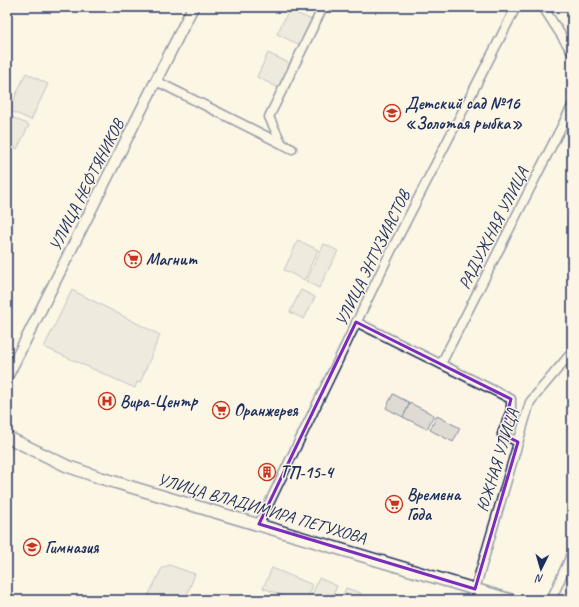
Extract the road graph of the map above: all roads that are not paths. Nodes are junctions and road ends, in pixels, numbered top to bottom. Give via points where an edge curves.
1 (193, 7) edge
2 (323, 7) edge
3 (516, 7) edge
4 (543, 7) edge
5 (572, 52) edge
6 (156, 81) junction
7 (572, 106) edge
8 (282, 144) junction
9 (292, 149) dead end
10 (356, 322) junction
11 (572, 352) edge
12 (441, 364) junction
13 (7, 377) edge
14 (7, 437) edge
15 (518, 442) junction
16 (259, 524) junction
17 (572, 553) edge
18 (475, 588) junction
19 (511, 600) edge
20 (551, 600) edge

1 - 6 street, УЛИЦА НЕФТЯНИКОВ
2 - 8 street via 269,117
3 - 10 street, УЛИЦА ЭНТУЗИАСТОВ
4 - 5 street
6 - 8 street
6 - 13 street, УЛИЦА НЕФТЯНИКОВ
7 - 12 street, РАДУЖНАЯ УЛИЦА
8 - 9 street
10 - 12 street
10 - 16 street, УЛИЦА ЭНТУЗИАСТОВ
11 - 15 street, ЮЖНАЯ УЛИЦА via 530,402
12 - 15 street via 511,399 511,410 502,434
14 - 16 main road, УЛИЦА ВЛАДИМИРА ПЕТУХОВА via 80,471
15 - 18 street, ЮЖНАЯ УЛИЦА
16 - 18 main road, УЛИЦА ВЛАДИМИРА ПЕТУХОВА
17 - 20 street
18 - 19 main road, УЛИЦА ВЛАДИМИРА ПЕТУХОВА

